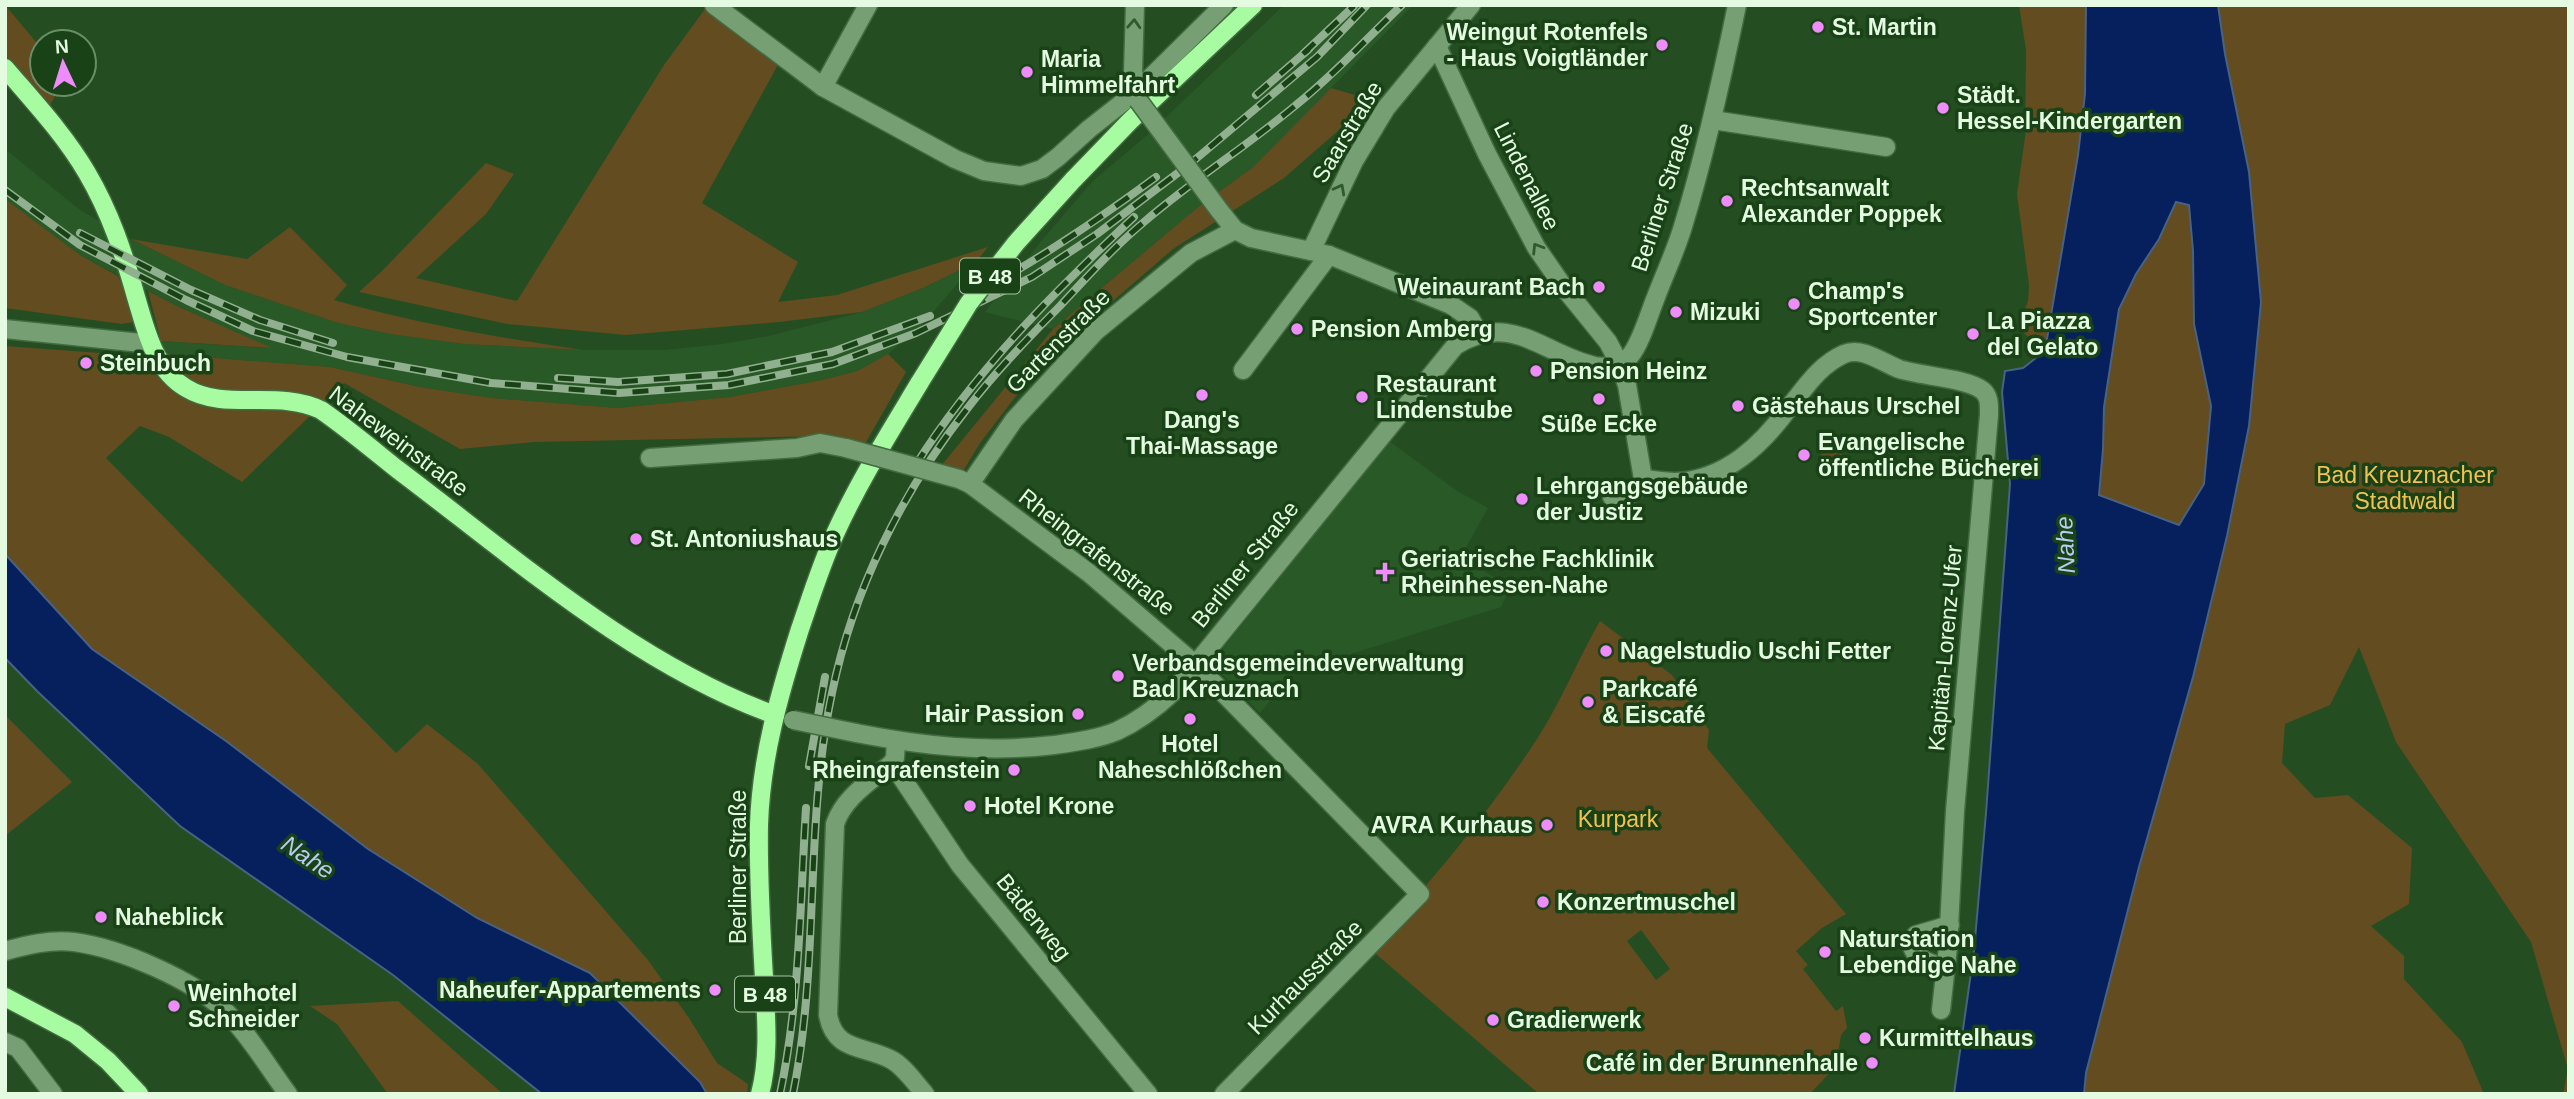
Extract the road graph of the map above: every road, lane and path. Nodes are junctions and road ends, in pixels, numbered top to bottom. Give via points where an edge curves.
1 (714, 5) edge
2 (868, 5) edge
3 (1135, 5) edge
4 (1224, 5) edge
5 (1253, 5) edge
6 (1471, 5) edge
7 (1737, 5) edge
8 (1437, 47) junction
9 (5, 68) edge
10 (823, 87) junction
11 (1137, 96) junction
12 (1713, 120) junction
13 (1886, 147) dead end
14 (1235, 230) junction
15 (1311, 251) junction
16 (1329, 255) junction
17 (5, 329) edge
18 (1479, 334) junction
19 (150, 344) junction
20 (1619, 363) junction
21 (1243, 370) dead end
22 (650, 458) dead end
23 (1643, 479) junction
24 (964, 482) junction
25 (1612, 497) dead end
26 (1196, 665) junction
27 (784, 717) junction
28 (896, 741) junction
29 (892, 763) junction
30 (1420, 894) joint
31 (1950, 925) junction
32 (5, 951) edge
33 (1946, 968) junction
34 (5, 997) edge
35 (1941, 1010) dead end
36 (5, 1042) edge
37 (53, 1094) edge
38 (139, 1094) edge
39 (288, 1094) edge
40 (760, 1094) edge
41 (925, 1094) edge
42 (1148, 1094) edge
43 (1224, 1094) edge

1 - 10 street
2 - 10 street
11 -> 3 street
4 - 11 street
5 - 27 main road, B 48, bridge via 1073,180 970,303 834,535 807,607
6 - 8 street
7 - 12 street, Berliner Straße
15 -> 8 street, Saarstraße via 1354,161 1386,108
20 -> 8 street, Lindenallee via 1536,247
9 - 19 main road, Naheweinstraße via 61,134 99,195 119,240
10 - 11 street via 955,159 984,171 1021,176 1042,169
11 - 14 street, bridge
12 - 13 street
12 - 20 street, Berliner Straße via 1684,226 1638,341 1630,356
14 - 15 street
14 - 24 street, Gartenstraße via 1191,253 1096,331
15 - 16 street
16 - 18 street via 1451,305 1470,318
16 - 21 street
17 - 19 street
18 - 20 street via 1505,332 1523,337 1594,366
18 - 26 street, Berliner Straße via 1455,346 1444,358
19 - 27 main road, Naheweinstraße via 172,377 196,393 298,401 321,410 508,555 618,633 721,693
20 - 23 street
22 - 24 street, Rheingrafenstraße, bridge via 820,443
23 - 25 street via 1629,496
23 - 31 street, Kapitän-Lorenz-Ufer via 1675,482 1709,476 1741,458 1756,447 1816,373 1846,353 1861,352 1899,369 1971,386 1988,397
24 - 26 street, Rheingrafenstraße via 1089,573
26 - 28 street, Berliner Straße via 1147,714 1094,738 987,750
26 - 30 street, Rheingrafenstraße
27 - 28 street, Berliner Straße, bridge
27 - 40 main road, Berliner Straße / B 48 via 765,762 759,823 766,1039
28 - 29 street
29 - 41 street via 846,802 835,824 828,1015 838,1038 892,1059
29 - 42 street, Bäderweg via 960,865
30 - 43 street, Kurhausstraße
31 - 33 street, Kapitän-Lorenz-Ufer
31 - 33 street via 1916,935 1911,942 1921,958
32 - 39 street via 72,942 154,967 205,993 228,1014
33 - 35 street, Kapitän-Lorenz-Ufer
34 - 38 main road via 75,1034
36 - 37 street via 18,1048

